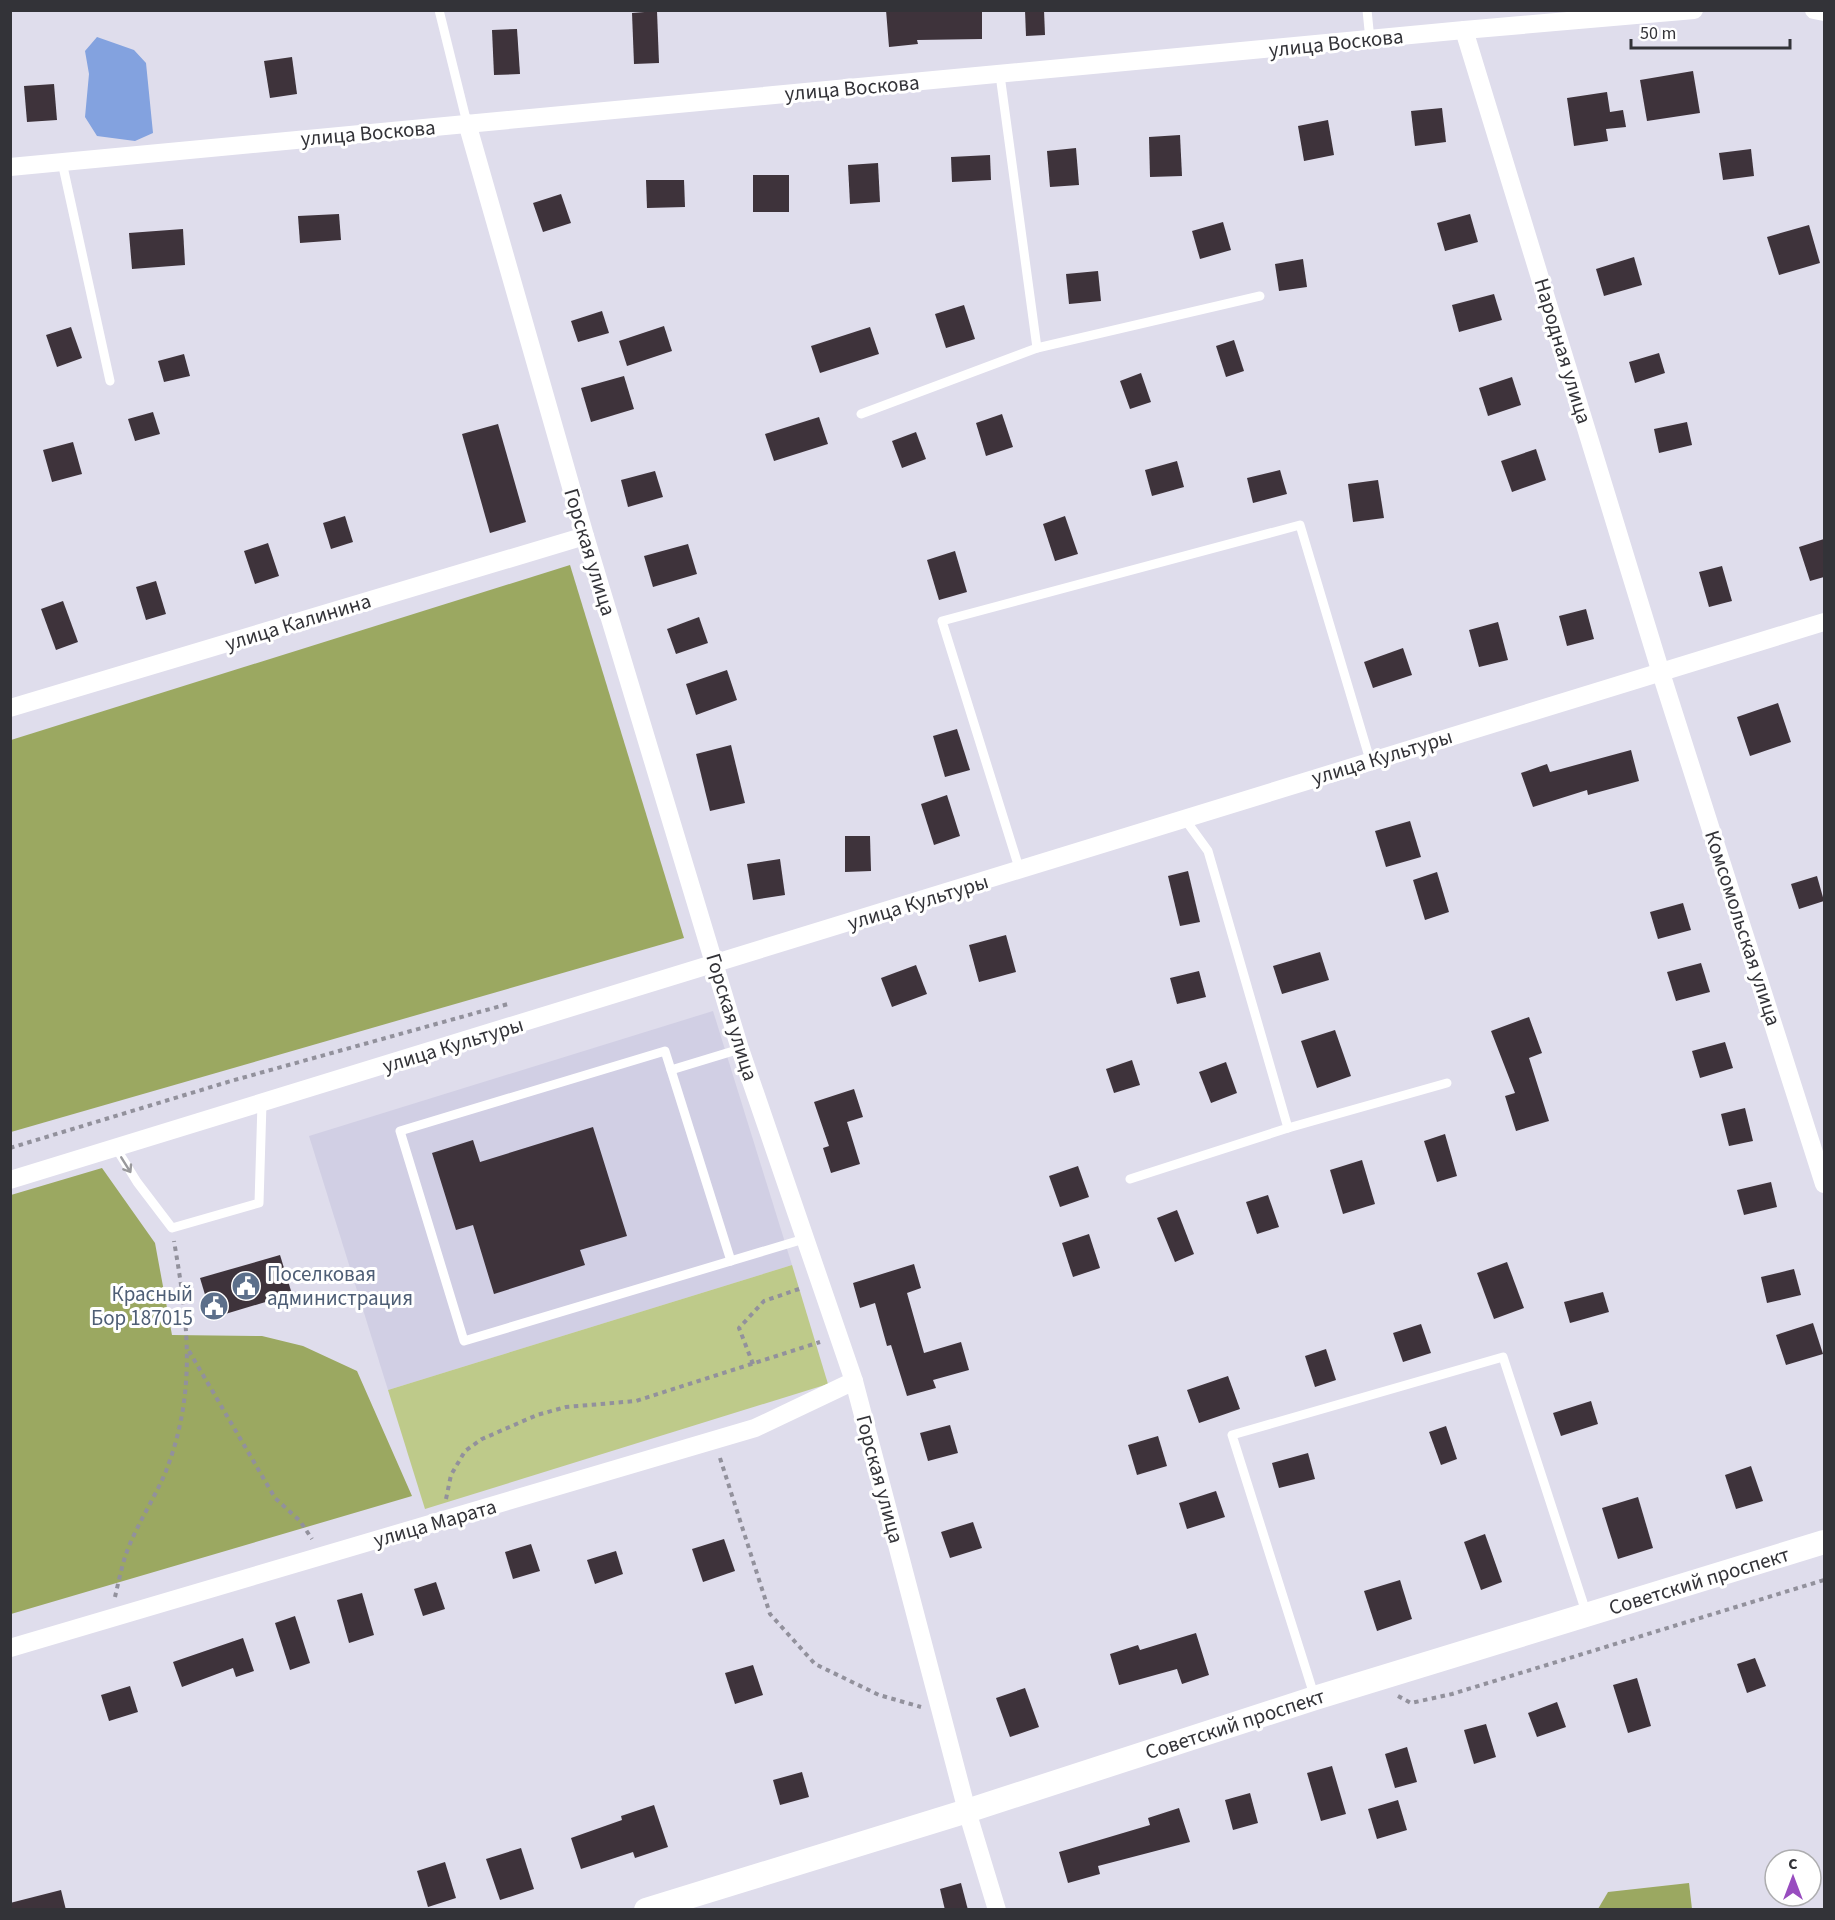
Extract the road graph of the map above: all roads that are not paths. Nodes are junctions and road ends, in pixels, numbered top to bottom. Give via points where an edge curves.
1 (439, 10) edge
2 (1366, 10) edge
3 (1694, 10) edge
4 (1814, 10) edge
5 (1824, 12) edge
6 (1464, 30) junction
7 (1371, 40) junction
8 (1000, 75) junction
9 (467, 123) junction
10 (62, 162) junction
11 (10, 167) edge
12 (1260, 296) dead end
13 (1037, 348) junction
14 (110, 381) dead end
15 (861, 414) dead end
16 (585, 536) junction
17 (1824, 622) edge
18 (1661, 673) junction
19 (10, 708) edge
20 (1371, 760) junction
21 (1184, 818) junction
22 (1020, 871) junction
23 (715, 965) junction
24 (740, 1049) junction
25 (671, 1070) junction
26 (1447, 1083) dead end
27 (262, 1103) junction
28 (1288, 1128) junction
29 (116, 1148) junction
30 (1130, 1179) dead end
31 (10, 1180) edge
32 (1824, 1184) edge
33 (804, 1239) junction
34 (731, 1261) junction
35 (854, 1381) junction
36 (1824, 1542) edge
37 (1587, 1615) junction
38 (10, 1648) edge
39 (1315, 1698) junction
40 (967, 1811) junction
41 (646, 1910) edge
42 (998, 1910) edge

1 - 9 lane
2 - 7 lane
3 - 6 street, улица Воскова
4 - 5 street
6 - 7 street, улица Воскова
6 - 18 street, Народная улица
7 - 8 street, улица Воскова
8 - 9 street, улица Воскова
8 - 13 lane
9 - 10 street, улица Воскова
9 - 16 street, Горская улица
10 - 11 street, улица Воскова
10 - 14 lane
12 - 13 lane
13 - 15 lane
16 - 19 street, улица Калинина
16 - 23 street, Горская улица
17 - 18 street, улица Культуры
18 - 20 street, улица Культуры
18 - 32 street, Комсомольская улица
20 - 21 street, улица Культуры
20 - 22 lane via 1300,525 942,621
21 - 22 street, улица Культуры
21 - 28 lane via 1208,851
22 - 23 street, улица Культуры
23 - 24 street, Горская улица
23 - 27 street, улица Культуры
24 - 25 lane
24 - 33 street, Горская улица
25 - 34 lane
25 - 34 lane via 665,1051 400,1131 464,1341
26 - 28 lane
27 - 29 street, улица Культуры
29 -> 27 lane via 171,1228 259,1203
28 - 30 lane
29 - 31 street, улица Культуры
33 - 34 lane
33 - 35 street, Горская улица
35 - 38 street, улица Марата via 755,1428 714,1441
35 - 40 street, Горская улица
36 - 37 street, Советский проспект
37 - 39 street, Советский проспект
37 - 39 lane via 1503,1357 1232,1435
39 - 40 street, Советский проспект
40 - 41 street, Советский проспект
40 - 42 street, Горская улица

